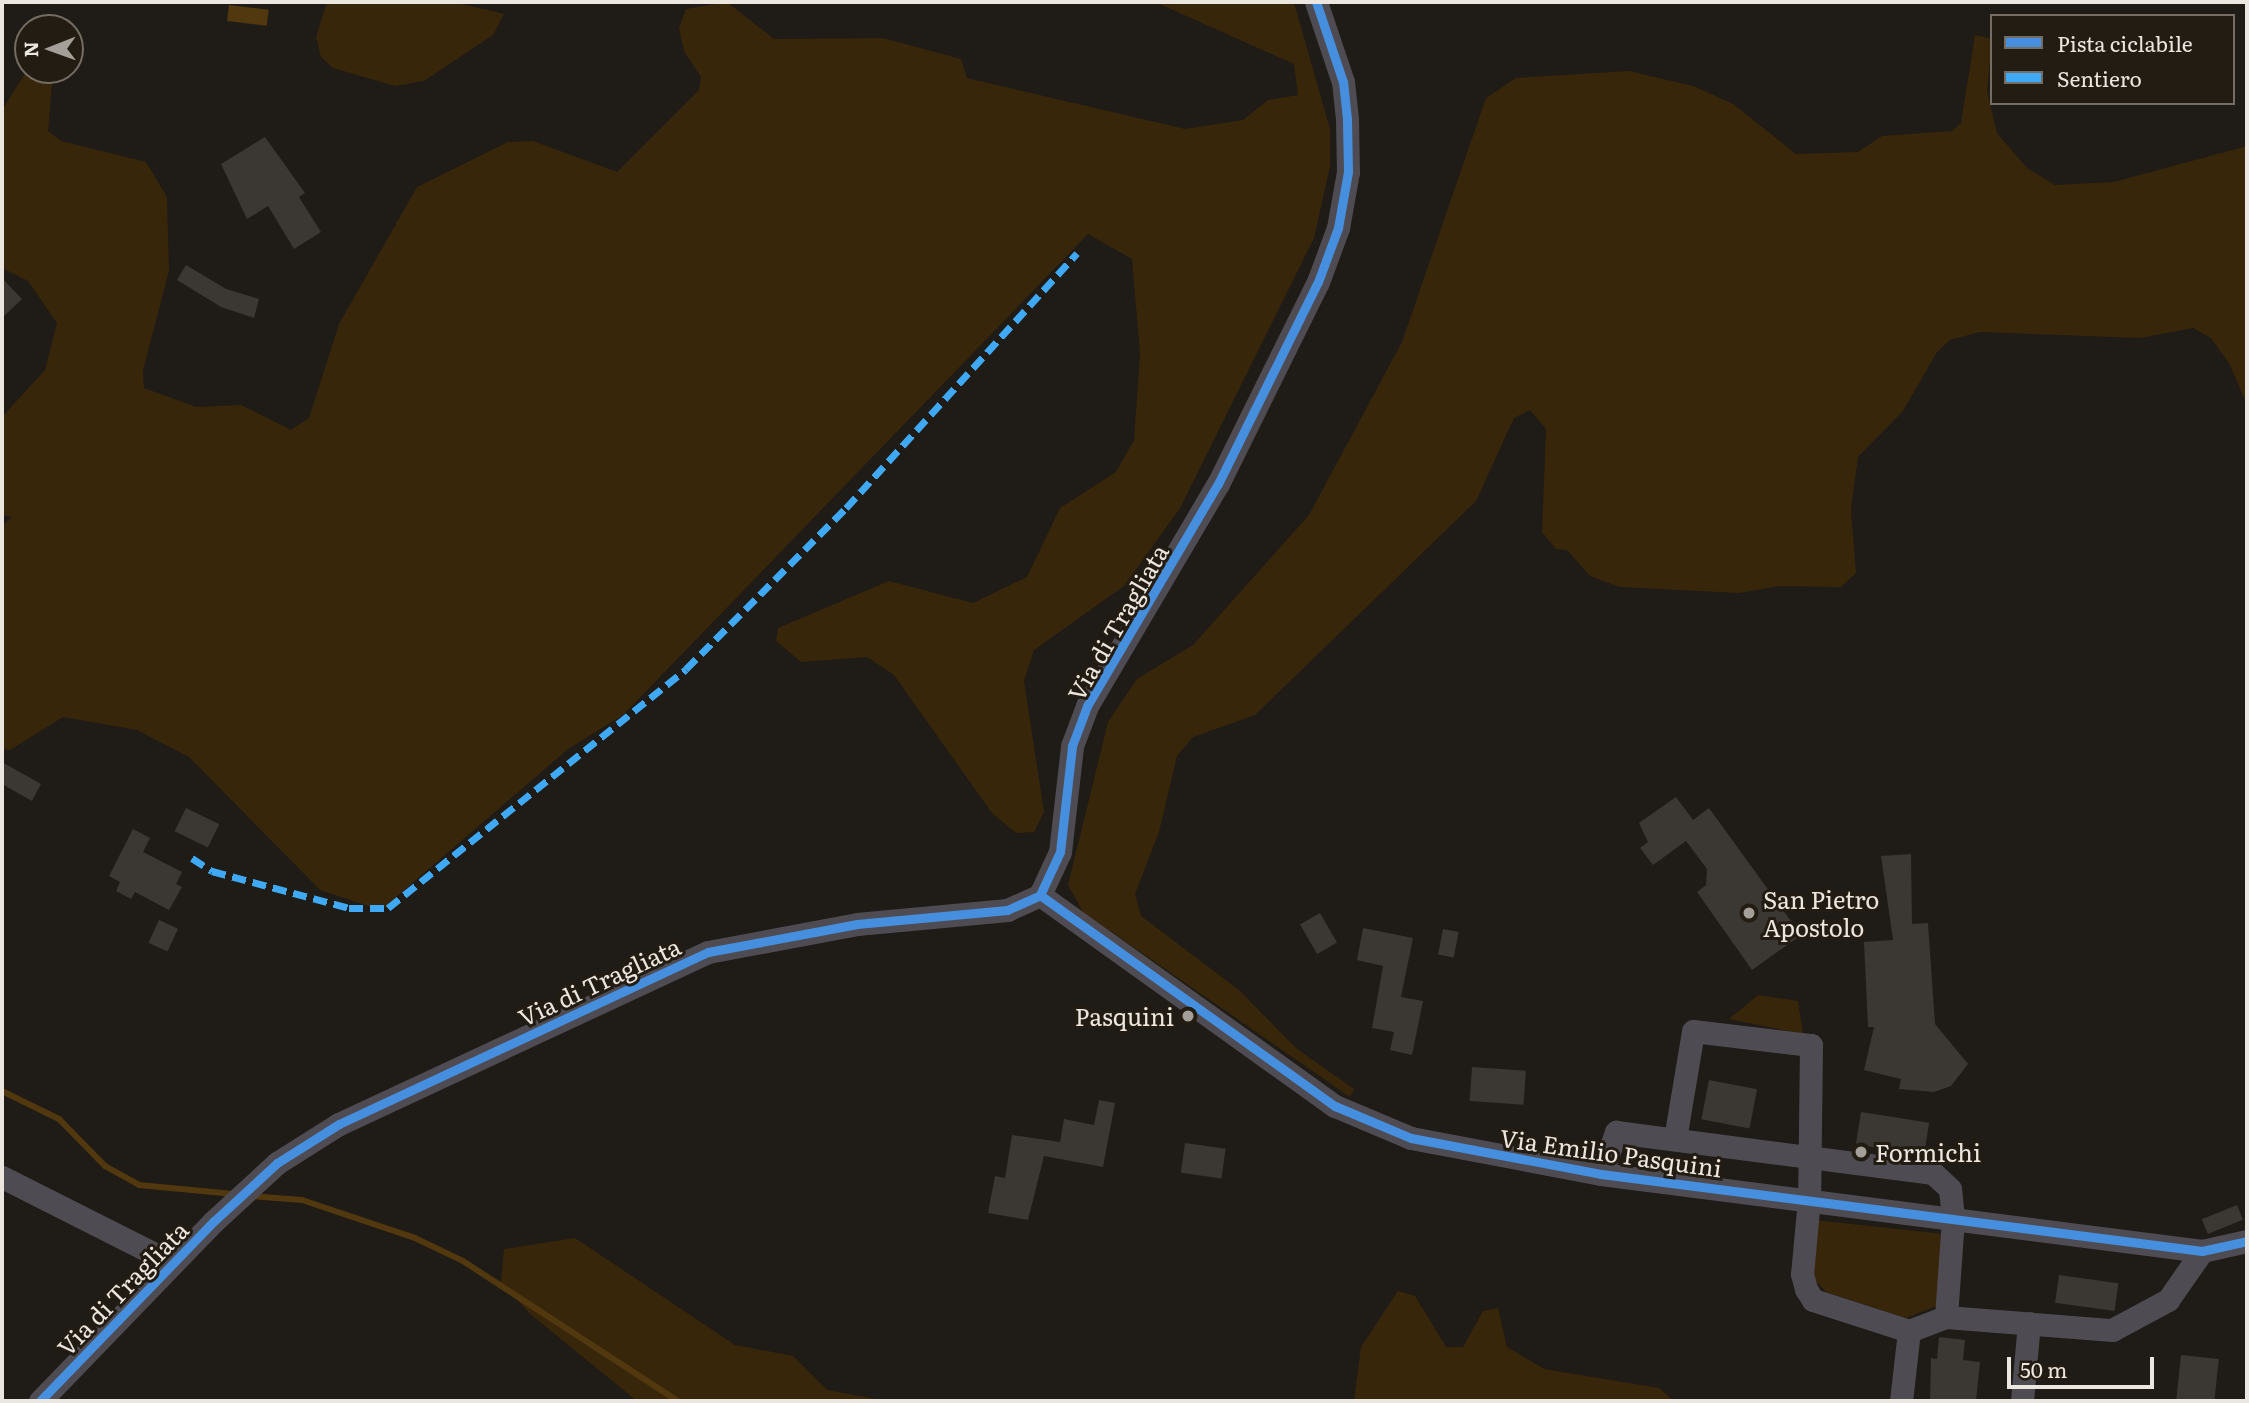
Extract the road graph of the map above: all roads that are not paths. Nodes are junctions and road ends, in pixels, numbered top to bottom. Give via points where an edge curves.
1 (1316, 2) edge
2 (1040, 895) junction
3 (1675, 1139) junction
4 (1809, 1154) junction
5 (1601, 1174) junction
6 (2, 1177) edge
7 (1809, 1199) junction
8 (1953, 1219) junction
9 (2247, 1241) edge
10 (2202, 1251) junction
11 (172, 1263) junction
12 (1946, 1317) junction
13 (2029, 1323) junction
14 (1909, 1331) junction
15 (40, 1401) edge
16 (1901, 1401) edge
17 (2022, 1401) edge

1 - 2 street, Via di Tragliata via 1343,82 1347,119 1348,172 1338,228 1318,282 1218,484 1087,706 1072,746 1060,852
2 - 5 street, Via Emilio Pasquini via 1335,1106 1374,1126 1411,1138
2 - 11 street, Via di Tragliata via 1007,910 857,923 708,952 339,1124 277,1163
3 - 4 street
3 - 4 street via 1693,1031 1811,1045
3 - 5 street via 1616,1132
4 - 7 street
4 - 8 street via 1933,1173 1950,1189
5 - 7 street, Via Emilio Pasquini
6 - 11 street
7 - 8 street, Via Emilio Pasquini
7 - 14 street via 1802,1275 1813,1300
8 - 10 street, Via Emilio Pasquini
8 - 12 street
9 - 10 street, Via Emilio Pasquini
10 - 13 street via 2168,1300 2136,1322 2112,1330
11 - 15 street, Via di Tragliata
12 - 13 street
12 - 14 street
13 - 17 street
14 - 16 street

